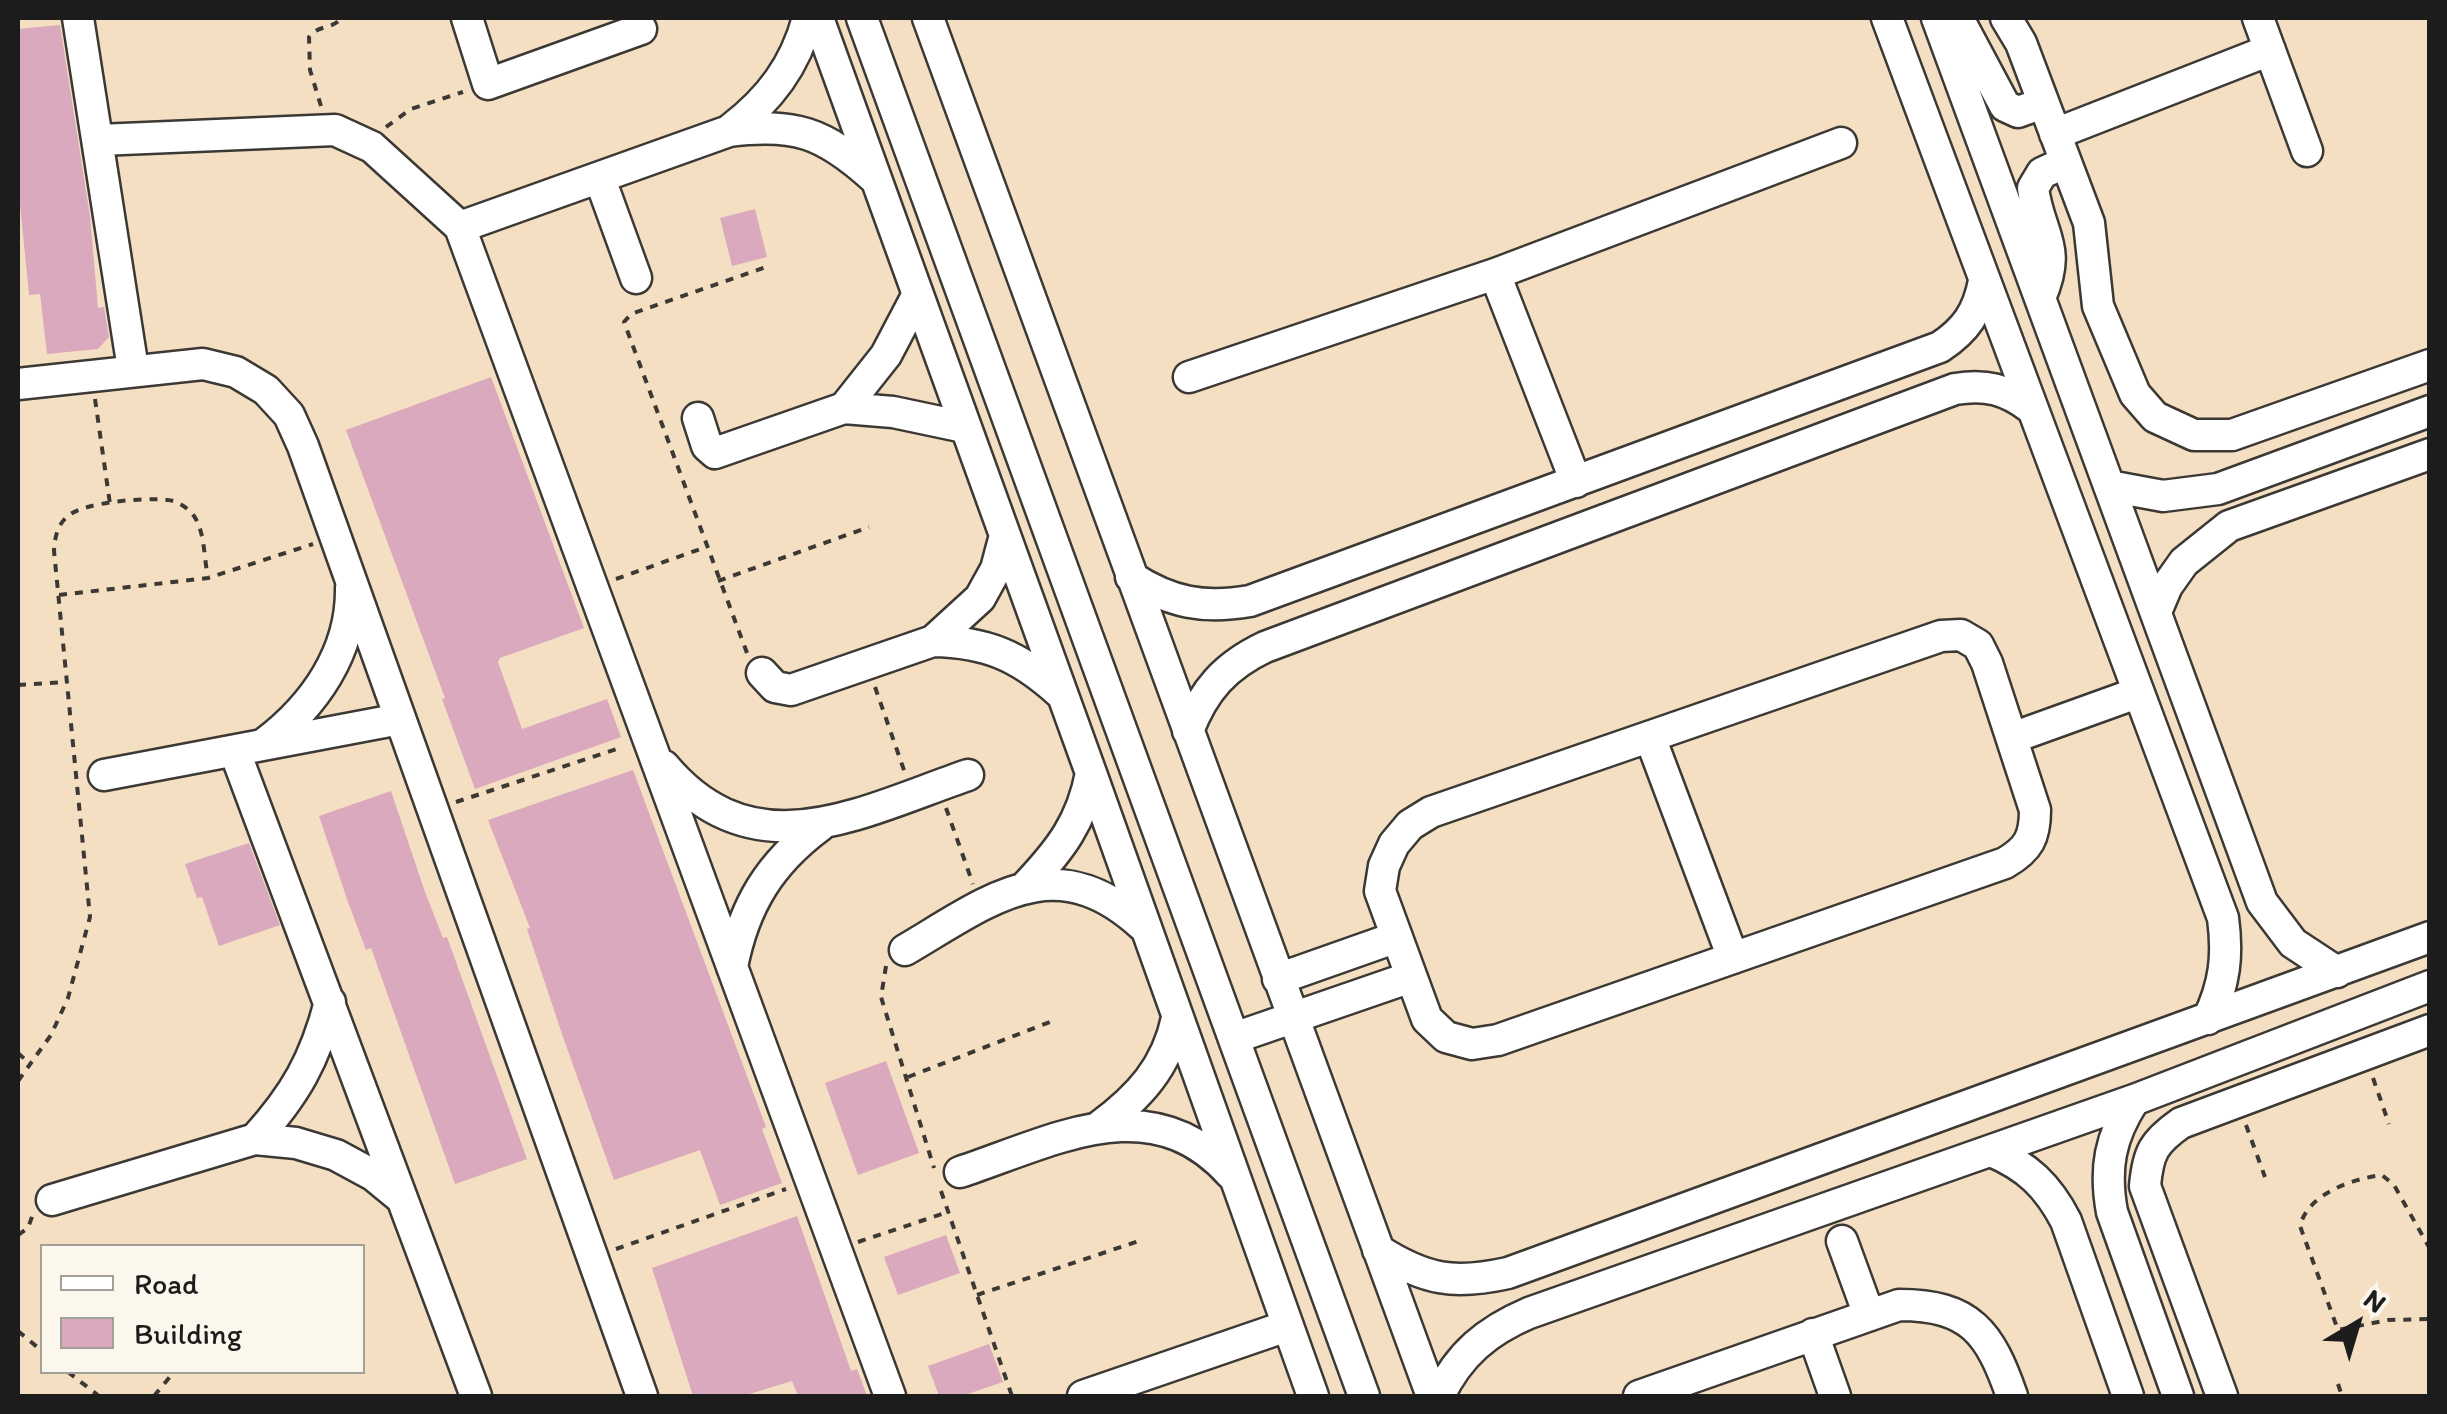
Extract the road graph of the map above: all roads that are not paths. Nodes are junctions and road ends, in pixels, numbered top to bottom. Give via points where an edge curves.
1 (78, 18) edge
2 (466, 18) edge
3 (808, 18) edge
4 (818, 18) edge
5 (862, 18) edge
6 (928, 18) edge
7 (1887, 18) edge
8 (1937, 18) edge
9 (1958, 18) edge
10 (2006, 18) edge
11 (2258, 18) edge
12 (641, 29) dead end
13 (2270, 50) junction
14 (2043, 103) junction
15 (729, 131) junction
16 (98, 140) junction
17 (1841, 143) dead end
18 (2061, 148) junction
19 (2307, 151) dead end
20 (876, 179) junction
21 (600, 180) junction
22 (460, 228) junction
23 (1495, 274) junction
24 (636, 278) dead end
25 (1984, 281) junction
26 (918, 296) junction
27 (2040, 298) junction
28 (2430, 364) edge
29 (133, 370) junction
30 (1189, 377) dead end
31 (22, 385) edge
32 (844, 408) junction
33 (2031, 408) junction
34 (2430, 411) edge
35 (698, 418) dead end
36 (964, 427) junction
37 (2430, 454) edge
38 (1576, 482) junction
39 (2109, 486) junction
40 (1004, 539) junction
41 (1132, 577) junction
42 (351, 580) junction
43 (2156, 612) junction
44 (933, 641) junction
45 (762, 673) dead end
46 (1059, 692) junction
47 (2136, 694) junction
48 (400, 719) junction
49 (1188, 731) junction
50 (1650, 736) junction
51 (2012, 738) junction
52 (652, 747) junction
53 (248, 749) junction
54 (1091, 773) junction
55 (968, 774) dead end
56 (104, 775) dead end
57 (820, 826) junction
58 (1027, 885) junction
59 (1144, 928) junction
60 (1397, 936) junction
61 (2430, 938) edge
62 (905, 950) dead end
63 (1733, 958) junction
64 (732, 967) junction
65 (2337, 972) junction
66 (1412, 977) junction
67 (1278, 979) junction
68 (2430, 986) edge
69 (330, 1002) junction
70 (2372, 1009) junction
71 (1177, 1018) junction
72 (2208, 1019) junction
73 (1294, 1020) junction
74 (2430, 1022) edge
75 (2430, 1030) edge
76 (1234, 1038) junction
77 (2134, 1100) junction
78 (1100, 1126) junction
79 (255, 1139) junction
80 (1990, 1151) junction
81 (960, 1172) dead end
82 (1234, 1176) junction
83 (403, 1200) junction
84 (42, 1204) road end
85 (1842, 1241) dead end
86 (1378, 1250) junction
87 (1869, 1315) junction
88 (1287, 1326) junction
89 (1813, 1334) junction
90 (464, 1365) junction
91 (457, 1396) edge
92 (476, 1396) edge
93 (642, 1396) edge
94 (890, 1396) edge
95 (1082, 1396) edge
96 (1312, 1396) edge
97 (1364, 1396) edge
98 (1435, 1396) edge
99 (1638, 1396) edge
100 (1835, 1396) edge
101 (2012, 1396) edge
102 (2128, 1396) edge
103 (2178, 1396) edge
104 (2222, 1396) edge

1 - 16 street
2 - 12 street via 488,84
3 - 15 street via 785,76
4 - 20 street
5 - 76 street
6 - 41 street
7 - 25 street
8 - 27 street
9 - 14 street via 2004,106 2018,112
10 - 14 street
11 - 13 street
13 - 18 street
13 - 19 street
14 - 18 street
15 - 20 street via 769,126 809,133
15 - 21 street
16 - 22 street via 335,130 372,147
16 - 29 street
17 - 23 street
18 - 27 street via 2033,188 2051,256
18 - 28 street via 2093,236 2098,306 2135,394 2168,425 2194,435 2232,435
20 - 26 street
21 - 22 street
21 - 24 street
22 - 52 street
23 - 30 street
23 - 38 street
25 - 33 street
25 - 38 street via 1971,320 1940,348
26 - 32 street via 886,355
26 - 36 street
27 - 39 street
29 - 31 street
29 - 42 street via 203,364 236,372 266,390 288,415
32 - 35 street via 715,453
32 - 36 street
33 - 47 street
33 - 49 street via 1996,388 1955,389 1265,647 1216,680
34 - 39 street via 2218,488 2163,496
36 - 40 street
37 - 43 street via 2229,526 2184,562
38 - 41 street via 1250,602 1188,604
39 - 43 street
40 - 44 street via 980,598
40 - 46 street
41 - 49 street
42 - 48 street
42 - 53 street via 342,645 323,686 295,721
43 - 65 street via 2262,902 2294,943
44 - 45 street via 791,690 775,687
44 - 46 street via 1000,652
46 - 54 street
47 - 51 street
47 - 72 street via 2223,918 2226,970
48 - 53 street
48 - 93 street
49 - 67 street
50 - 51 street via 1941,636 1961,635 1987,663
50 - 60 street via 1410,825 1394,844 1380,890
50 - 63 street
51 - 63 street via 2035,810 2036,832 2024,852
52 - 57 street via 679,784 710,807 744,822
52 - 64 street
53 - 56 street
53 - 69 street
54 - 58 street via 1086,805
54 - 59 street
55 - 57 street
57 - 64 street via 769,872 738,933
58 - 59 street via 1090,890 1120,904
58 - 62 street
59 - 71 street
60 - 66 street
60 - 67 street
61 - 65 street
63 - 66 street via 1472,1044 1446,1037 1426,1020
64 - 94 street
65 - 72 street
66 - 73 street
67 - 73 street
68 - 70 street
69 - 79 street via 304,1076
69 - 83 street
70 - 74 street
70 - 77 street
71 - 78 street via 1155,1076
71 - 82 street
72 - 86 street via 1508,1273 1440,1279
73 - 76 street
73 - 86 street
75 - 104 street via 2182,1122 2148,1160 2146,1186
76 - 97 street
77 - 80 street
77 - 103 street via 2118,1125 2107,1182
78 - 81 street
78 - 82 street via 1140,1125 1179,1135
79 - 83 street via 296,1142 336,1155
79 - 84 street
80 - 98 street via 1498,1326 1471,1347
80 - 102 street via 2037,1177 2054,1198
82 - 88 street
83 - 90 street
85 - 87 street
86 - 98 street
87 - 89 street
87 - 101 street via 1931,1305 1960,1316 1984,1336
88 - 95 street
88 - 96 street
89 - 99 street
89 - 100 street
90 - 91 street
90 - 92 street

